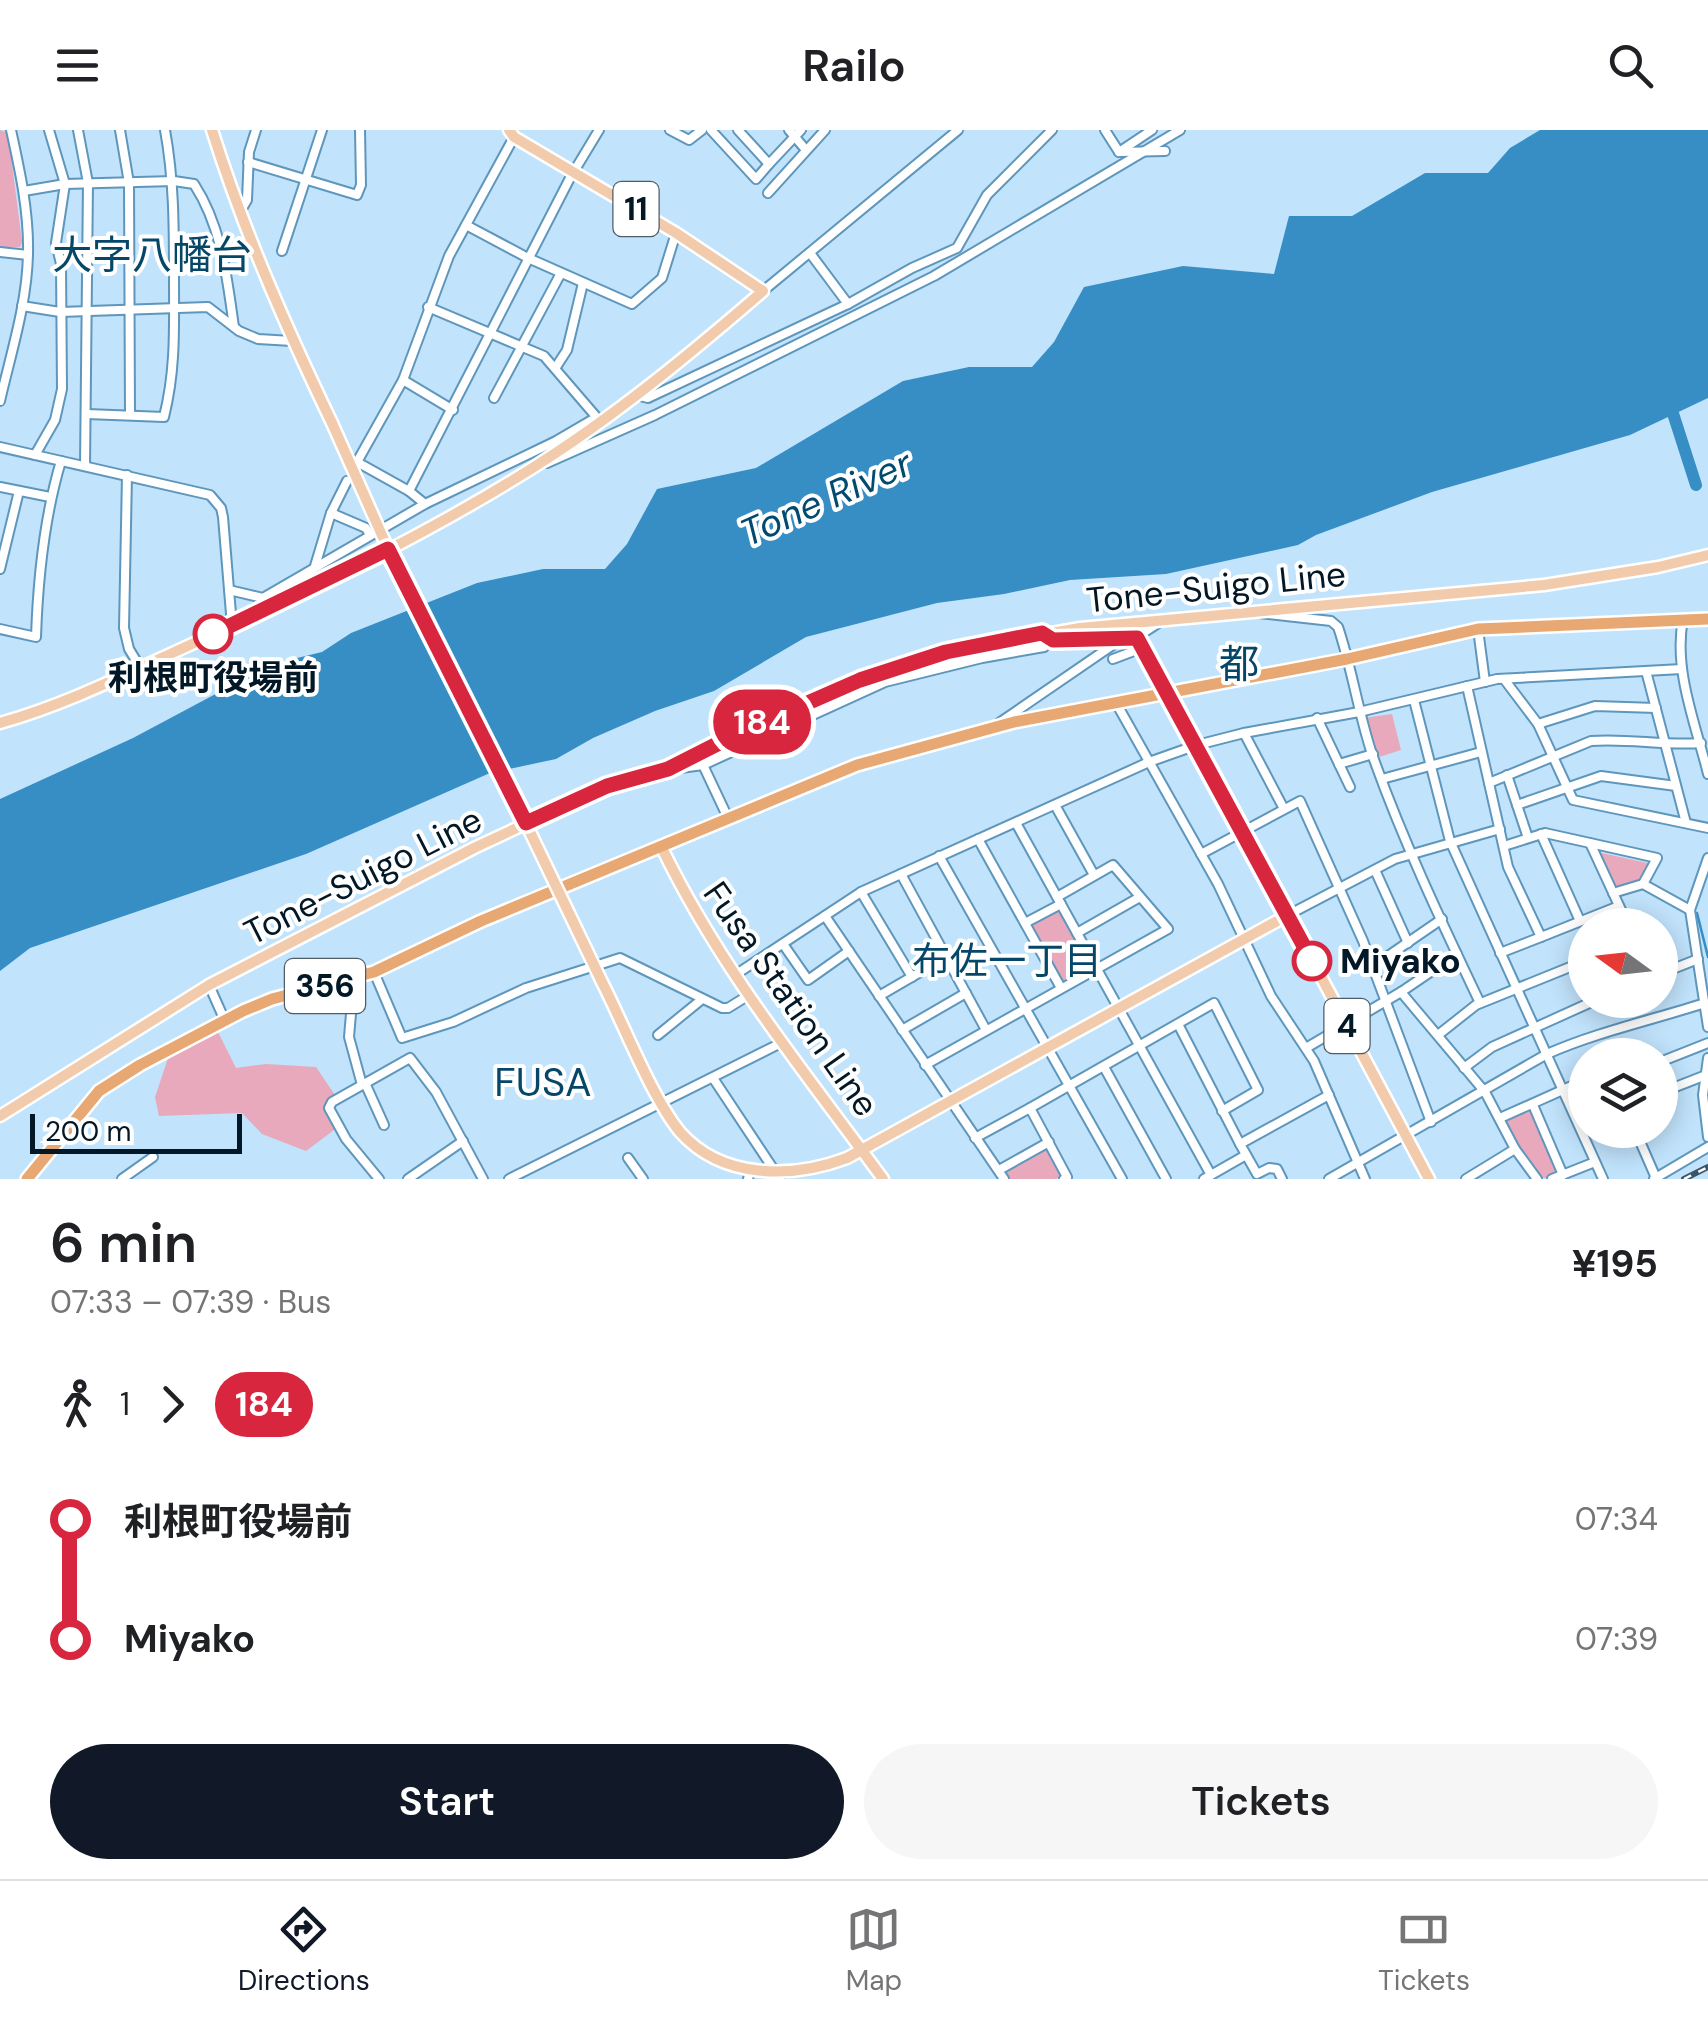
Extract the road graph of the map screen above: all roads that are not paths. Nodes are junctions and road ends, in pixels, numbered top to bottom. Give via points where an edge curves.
1 (12, 130) edge
2 (48, 130) edge
3 (78, 130) edge
4 (120, 130) edge
5 (165, 130) edge
6 (212, 130) edge
7 (256, 130) edge
8 (322, 130) edge
9 (360, 130) edge
10 (599, 130) edge
11 (670, 130) edge
12 (702, 130) edge
13 (711, 130) edge
14 (738, 130) edge
15 (825, 130) edge
16 (958, 130) edge
17 (1052, 130) edge
18 (1105, 130) edge
19 (1152, 130) edge
20 (1180, 130) edge
21 (795, 132) edge
22 (512, 133) edge
23 (806, 150) junction
24 (1164, 151) dead end
25 (1119, 152) junction
26 (1148, 152) junction
27 (248, 162) junction
28 (769, 164) junction
29 (575, 171) junction
30 (306, 179) junction
31 (174, 182) junction
32 (88, 183) junction
33 (129, 183) junction
34 (65, 184) junction
35 (24, 191) junction
36 (768, 193) dead end
37 (240, 214) junction
38 (466, 225) junction
39 (676, 233) junction
40 (282, 251) dead end
41 (0, 252) edge
42 (810, 253) junction
43 (28, 254) junction
44 (528, 258) junction
45 (561, 274) junction
46 (582, 283) junction
47 (763, 291) junction
48 (848, 304) junction
49 (22, 306) junction
50 (428, 307) junction
51 (130, 308) junction
52 (174, 308) junction
53 (87, 311) junction
54 (60, 312) junction
55 (234, 327) junction
56 (490, 333) junction
57 (292, 340) junction
58 (524, 348) junction
59 (556, 367) junction
60 (403, 380) junction
61 (636, 395) junction
62 (494, 398) dead end
63 (0, 401) edge
64 (453, 410) junction
65 (87, 414) junction
66 (130, 415) junction
67 (599, 420) junction
68 (0, 448) edge
69 (35, 455) junction
70 (61, 461) junction
71 (85, 466) junction
72 (533, 467) junction
73 (127, 475) junction
74 (347, 481) dead end
75 (0, 488) edge
76 (19, 491) junction
77 (409, 491) junction
78 (50, 498) junction
79 (424, 504) junction
80 (331, 514) junction
81 (370, 535) junction
82 (387, 545) junction
83 (1708, 555) edge
84 (315, 566) junction
85 (0, 570) edge
86 (229, 590) junction
87 (1255, 609) junction
88 (1166, 618) junction
89 (1683, 619) junction
90 (1708, 619) edge
91 (232, 626) junction
92 (0, 628) edge
93 (1478, 629) junction
94 (1042, 633) junction
95 (1123, 638) junction
96 (1137, 638) junction
97 (1044, 647) dead end
98 (1142, 648) junction
99 (1347, 658) junction
100 (1113, 660) dead end
101 (140, 667) junction
102 (1682, 669) junction
103 (1646, 671) junction
104 (1504, 679) junction
105 (1484, 682) junction
106 (1466, 686) junction
107 (1168, 692) junction
108 (1414, 700) junction
109 (1116, 701) junction
110 (1656, 708) junction
111 (1358, 712) junction
112 (1317, 718) junction
113 (0, 723) edge
114 (1538, 724) junction
115 (995, 726) junction
116 (1244, 733) junction
117 (1701, 744) junction
118 (716, 745) junction
119 (1197, 745) junction
120 (1666, 745) junction
121 (1481, 752) junction
122 (1373, 754) junction
123 (1552, 754) junction
124 (1148, 762) junction
125 (1339, 764) junction
126 (703, 765) junction
127 (1431, 766) junction
128 (668, 769) junction
129 (1708, 774) edge
130 (1508, 775) junction
131 (1382, 779) junction
132 (1489, 783) junction
133 (1567, 786) junction
134 (1676, 786) junction
135 (1350, 787) dead end
136 (1056, 805) junction
137 (1517, 805) junction
138 (1284, 809) junction
139 (728, 818) junction
140 (525, 819) junction
141 (1016, 823) junction
142 (1686, 823) junction
143 (1708, 828) edge
144 (1500, 829) junction
145 (1243, 831) junction
146 (1541, 834) junction
147 (1528, 838) junction
148 (978, 839) junction
149 (1450, 841) junction
150 (1590, 843) junction
151 (660, 846) junction
152 (1504, 846) junction
153 (1410, 853) junction
154 (1200, 854) junction
155 (938, 856) junction
156 (1708, 858) edge
157 (1375, 870) junction
158 (901, 874) junction
159 (1094, 875) junction
160 (1643, 884) junction
161 (1341, 888) junction
162 (860, 892) junction
163 (1613, 893) junction
164 (1140, 898) junction
165 (1059, 900) junction
166 (1619, 906) joint
167 (1574, 908) edge
168 (1614, 908) edge
169 (1690, 910) junction
170 (825, 916) junction
171 (1288, 916) junction
172 (1442, 919) junction
173 (1025, 923) junction
174 (1568, 927) edge
175 (1077, 933) junction
176 (1541, 937) junction
177 (1245, 939) junction
178 (1408, 943) junction
179 (783, 944) junction
180 (849, 951) junction
181 (1500, 953) junction
182 (1456, 954) junction
183 (946, 957) junction
184 (1698, 959) junction
185 (1678, 967) edge
186 (1372, 968) junction
187 (1568, 968) edge
188 (1096, 969) junction
189 (374, 972) junction
190 (734, 975) junction
191 (912, 976) junction
192 (354, 979) junction
193 (209, 986) junction
194 (1061, 988) junction
195 (1516, 990) junction
196 (1401, 992) junction
197 (966, 993) junction
198 (749, 995) junction
199 (878, 996) junction
200 (701, 1000) junction
201 (1384, 1002) junction
202 (1704, 1002) junction
203 (1480, 1004) junction
204 (1119, 1008) junction
205 (1024, 1010) junction
206 (1568, 1012) edge
207 (224, 1020) junction
208 (1178, 1024) junction
209 (1346, 1024) junction
210 (1533, 1026) junction
211 (1708, 1027) edge
212 (902, 1030) junction
213 (986, 1030) junction
214 (658, 1035) dead end
215 (1438, 1035) junction
216 (784, 1042) junction
217 (1708, 1043) edge
218 (1141, 1046) junction
219 (1306, 1048) junction
220 (1046, 1049) junction
221 (1547, 1054) junction
222 (1678, 1055) edge
223 (1708, 1058) edge
224 (926, 1065) junction
225 (1104, 1067) junction
226 (1464, 1068) junction
227 (1706, 1075) edge
228 (713, 1078) junction
229 (363, 1084) junction
230 (1678, 1085) edge
231 (1068, 1087) junction
232 (1568, 1090) edge
233 (1485, 1092) junction
234 (1564, 1092) junction
235 (1329, 1095) junction
236 (1568, 1100) edge
237 (949, 1102) junction
238 (664, 1104) junction
239 (1532, 1105) junction
240 (1030, 1108) junction
241 (1222, 1111) junction
242 (0, 1116) edge
243 (1500, 1118) junction
244 (1431, 1122) junction
245 (384, 1125) dead end
246 (976, 1138) junction
247 (1406, 1138) junction
248 (1708, 1138) edge
249 (463, 1142) junction
250 (1049, 1142) junction
251 (1240, 1144) junction
252 (1590, 1148) edge
253 (1642, 1148) edge
254 (1708, 1148) edge
255 (1515, 1149) junction
256 (862, 1150) junction
257 (1246, 1156) junction
258 (153, 1157) dead end
259 (628, 1158) dead end
260 (1595, 1162) junction
261 (1358, 1163) junction
262 (532, 1167) junction
263 (1001, 1175) edge
264 (1563, 1175) junction
265 (748, 1177) edge
266 (1208, 1177) edge
267 (1067, 1178) edge
268 (1655, 1178) edge
269 (28, 1179) edge
270 (122, 1179) edge
271 (379, 1179) edge
272 (408, 1179) edge
273 (483, 1179) edge
274 (509, 1179) edge
275 (540, 1179) edge
276 (643, 1179) edge
277 (780, 1179) edge
278 (883, 1179) edge
279 (1122, 1179) edge
280 (1166, 1179) edge
281 (1282, 1179) edge
282 (1329, 1179) edge
283 (1365, 1179) edge
284 (1429, 1179) edge
285 (1466, 1179) edge
286 (1537, 1179) edge
287 (1552, 1179) edge
288 (1603, 1179) edge

1 - 35 street
2 - 34 street
3 - 32 street
4 - 33 street
5 - 31 street
6 - 37 main road
7 - 27 street
8 - 30 street
9 - 30 street via 356,195
10 - 29 street
11 - 12 street via 690,140
13 - 28 street via 756,179
14 - 28 street
15 - 23 street
16 - 42 street
17 - 48 street via 988,195 957,248
18 - 25 street
19 - 25 street
20 - 26 street
21 - 23 street
21 - 28 street
22 - 29 main road, 11
22 - 38 street
23 - 36 street
24 - 26 street
25 - 26 street
26 - 72 street via 934,276 656,415
27 - 30 street
27 - 37 street
29 - 39 main road, 11
29 - 44 street
30 - 40 street
31 - 33 street
31 - 52 street
31 - 55 street via 194,184 212,216
32 - 33 street
32 - 34 street
32 - 53 street
33 - 51 street
34 - 35 street
34 - 54 street via 56,242
35 - 43 street
37 - 57 main road
38 - 44 street
38 - 50 street
39 - 46 street via 662,278 638,302
39 - 47 main road, 11
41 - 43 street
42 - 47 street
42 - 48 street
43 - 49 street
44 - 45 street
44 - 56 street
45 - 46 street
45 - 58 street
46 - 59 street via 567,350
47 - 61 main road
48 - 61 street via 648,398
49 - 54 street
49 - 63 street
50 - 56 street
50 - 60 street
51 - 52 street
51 - 53 street
51 - 66 street
52 - 55 street via 208,307
52 - 66 street via 173,380 164,417
53 - 54 street
53 - 65 street
54 - 69 street via 62,390 55,420
55 - 57 street via 258,339
56 - 58 street
56 - 64 street
57 - 82 main road, bridge
58 - 59 street
58 - 62 street
59 - 67 street
60 - 64 street
60 - 77 street via 357,462
61 - 67 main road
64 - 77 street
65 - 66 street
65 - 71 street
67 - 72 main road
67 - 79 street
68 - 69 street
69 - 70 street
70 - 71 street
70 - 78 street
71 - 73 street
72 - 82 main road
73 - 86 street via 216,500
73 - 101 street via 124,628
74 - 80 street
75 - 76 street
76 - 78 street
76 - 85 street
77 - 79 street
78 - 92 street via 36,637
79 - 81 street
80 - 81 street
80 - 84 street
81 - 84 street
82 - 91 main road
82 - 140 main road
83 - 87 main road, Tone-Suigo Line via 1544,585
84 - 86 street via 263,598
86 - 91 street
87 - 88 main road, Tone-Suigo Line
87 - 99 street via 1268,617 1331,621
88 - 94 main road, Tone-Suigo Line
88 - 96 street
89 - 90 highway, 356
89 - 93 highway, 356
89 - 102 street
91 - 101 main road
93 - 99 highway, 356
93 - 105 street
94 - 95 street via 1053,640
94 - 118 main road, Tone-Suigo Line via 892,668
95 - 96 street
95 - 115 street
96 - 98 street
97 - 126 street via 885,682
98 - 100 street
98 - 107 street
99 - 107 highway, 356
99 - 111 street
101 - 113 main road
102 - 103 street
102 - 117 street
103 - 104 street
103 - 110 street
104 - 105 street
104 - 114 street
105 - 106 street
106 - 108 street
106 - 121 street
107 - 109 highway, 356
107 - 119 street
108 - 111 street
108 - 127 street
109 - 115 highway, 356
109 - 124 street
110 - 114 street via 1595,706
110 - 120 street
111 - 112 street
111 - 122 street
112 - 116 street
112 - 125 street
114 - 123 street
115 - 139 highway, 356 via 858,765
116 - 119 street
116 - 138 street
117 - 120 street
117 - 129 street
118 - 126 street
118 - 128 main road, Tone-Suigo Line
119 - 124 street
119 - 145 street
120 - 123 street via 1591,741
120 - 134 street
121 - 127 street
121 - 132 street
122 - 125 street
122 - 131 street
123 - 130 street
123 - 133 street
124 - 136 street
124 - 154 street
125 - 135 street
126 - 128 street
126 - 139 street
127 - 131 street
127 - 149 street
128 - 140 main road, Tone-Suigo Line
130 - 132 street
130 - 137 street
131 - 153 street
132 - 144 street
133 - 134 street via 1610,776
133 - 137 street
133 - 142 street via 1573,800
134 - 142 street
136 - 141 street
136 - 159 street
137 - 147 street
138 - 145 street
138 - 161 street via 1300,801
139 - 151 highway, 356
140 - 193 main road, Tone-Suigo Line
140 - 238 main road, bridge
141 - 148 street
141 - 165 street
142 - 143 street
144 - 149 street
144 - 152 street
145 - 154 street
145 - 171 street
146 - 147 street
146 - 150 street
146 - 167 street
147 - 152 street
148 - 155 street
148 - 173 street
149 - 153 street
149 - 181 street
150 - 160 street via 1657,858
150 - 163 street
151 - 189 highway, 356
151 - 190 main road, Fusa Station Line
152 - 176 street
153 - 157 street
153 - 172 street
154 - 177 street
155 - 158 street
155 - 205 street
156 - 169 street
157 - 161 street
157 - 178 street
158 - 162 street
158 - 183 street
159 - 164 street via 1113,865
159 - 165 street
160 - 163 street
160 - 169 street
161 - 171 street
161 - 186 street
162 - 170 street
162 - 191 street
163 - 166 street
164 - 175 street
164 - 188 street via 1168,929
165 - 173 street
165 - 175 street
166 - 168 street
169 - 184 street
170 - 179 street
170 - 180 street
171 - 177 main road
171 - 209 main road, 4
172 - 178 street
172 - 182 street
173 - 194 street
174 - 176 street
175 - 188 street
176 - 181 street
177 - 204 main road
177 - 219 street via 1271,996
178 - 186 street
179 - 180 street via 808,980
179 - 190 street
180 - 199 street
181 - 195 street
182 - 196 street
182 - 203 street
183 - 191 street
183 - 197 street
184 - 185 street
184 - 202 street
186 - 201 street
187 - 195 street
188 - 194 street
188 - 204 street
189 - 192 highway, 356
189 - 200 street via 402,1038 620,958
190 - 198 main road, Fusa Station Line
191 - 199 street
192 - 207 highway, 356
192 - 229 street via 349,1037
193 - 207 street
193 - 242 main road, Tone-Suigo Line
194 - 205 street
195 - 203 street
195 - 210 street
196 - 201 street
196 - 215 street
197 - 212 street
197 - 213 street
198 - 200 street via 728,1008
198 - 216 main road, Fusa Station Line
199 - 212 street
200 - 214 street
201 - 209 street
201 - 244 street
202 - 211 street
202 - 221 street
203 - 215 street
204 - 218 street
204 - 220 main road
205 - 213 street
205 - 220 street
206 - 210 street
207 - 269 highway, 356 via 99,1091
208 - 218 street
208 - 241 street
208 - 241 street via 1214,1004 1258,1090
209 - 219 street
209 - 247 main road, 4
210 - 221 street
210 - 226 street
212 - 224 street
213 - 224 street
215 - 226 street
216 - 228 street
216 - 256 main road, Fusa Station Line
217 - 222 street
218 - 225 street
218 - 266 street
219 - 235 street
220 - 231 street
220 - 237 main road
221 - 233 street
221 - 234 street
223 - 227 street
224 - 237 street
225 - 231 street
225 - 280 street
226 - 233 street
227 - 230 street
227 - 248 street
228 - 238 street
228 - 277 street
229 - 245 street
229 - 249 street via 415,1060
229 - 271 street via 329,1108
231 - 240 street
231 - 279 street
232 - 234 street
233 - 243 street
233 - 244 street
234 - 236 street
234 - 239 street
235 - 251 street
235 - 261 street
237 - 246 street
237 - 256 main road
238 - 262 street
238 - 265 main road via 696,1148
239 - 243 street
239 - 264 street
240 - 246 street
240 - 250 street
241 - 251 street
243 - 255 street
244 - 247 street
246 - 263 street
247 - 261 street
247 - 284 main road, 4
249 - 272 street
249 - 273 street
250 - 263 street
250 - 267 street
251 - 257 street
252 - 260 street
253 - 268 street
254 - 268 street
255 - 285 street
255 - 286 street
256 - 277 main road via 821,1170
256 - 278 main road, Fusa Station Line
257 - 266 street
257 - 281 street via 1257,1174 1277,1169
258 - 270 street
259 - 276 street
260 - 264 street
260 - 288 street
261 - 282 street
261 - 283 street
262 - 274 street
262 - 275 street
264 - 287 street
265 - 277 main road

